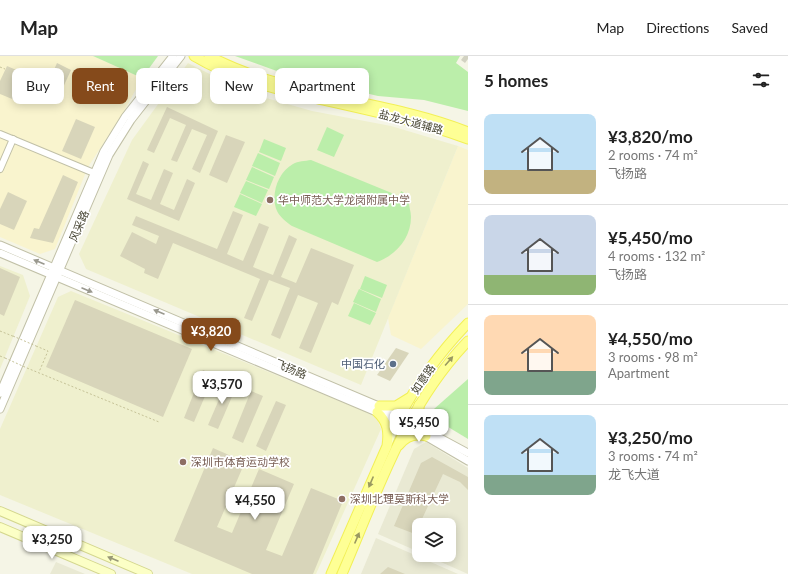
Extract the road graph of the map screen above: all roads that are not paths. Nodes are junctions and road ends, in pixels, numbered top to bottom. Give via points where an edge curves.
1 (174, 56) edge
2 (181, 56) edge
3 (194, 56) edge
4 (209, 56) edge
5 (450, 125) junction
6 (468, 126) edge
7 (468, 132) edge
8 (0, 134) edge
9 (13, 139) junction
10 (468, 139) edge
11 (0, 169) edge
12 (94, 173) junction
13 (0, 246) edge
14 (0, 253) edge
15 (56, 273) junction
16 (468, 323) edge
17 (468, 341) edge
18 (0, 394) edge
19 (411, 396) junction
20 (420, 402) junction
21 (0, 409) edge
22 (378, 409) junction
23 (399, 419) junction
24 (408, 423) junction
25 (427, 433) junction
26 (387, 446) junction
27 (396, 449) junction
28 (468, 454) edge
29 (468, 461) edge
30 (0, 511) edge
31 (0, 527) edge
32 (111, 574) edge
33 (148, 574) edge
34 (331, 574) edge
35 (342, 574) edge

1 - 12 street, 风采路 via 118,127
2 - 15 street, 风采路 via 130,120 113,148
3 - 10 main road, 盐龙大道辅路 via 226,72 267,86 397,117
4 - 5 main road, 盐龙大道辅路 via 243,72 276,82 407,112
5 - 6 street
5 - 7 main road, 盐龙大道辅路
8 - 9 street
9 - 11 street
9 - 12 street
12 - 15 street, 风采路
15 -> 13 street, 飞扬路
14 - 15 street, 飞扬路
15 - 18 street, 风采路
15 - 21 street, 风采路
15 - 22 street, 飞扬路
16 - 19 main road, 如意路 via 436,359
20 -> 17 main road, 如意路 via 442,369
19 - 22 main road via 396,406
19 - 23 main road, 如意路
20 - 24 main road, 如意路
20 - 25 main road via 419,419
22 - 23 street, 飞扬路
22 - 26 main road via 387,426
23 - 24 street, 飞扬路
23 - 26 main road, 如意路
24 - 25 street, 飞扬路
24 - 27 main road, 如意路
25 - 27 main road via 405,439
25 - 28 street, 飞扬路
25 - 29 street, 飞扬路
26 -> 34 main road, 如意路
35 -> 27 main road, 如意路
33 -> 30 main road
31 - 32 main road

